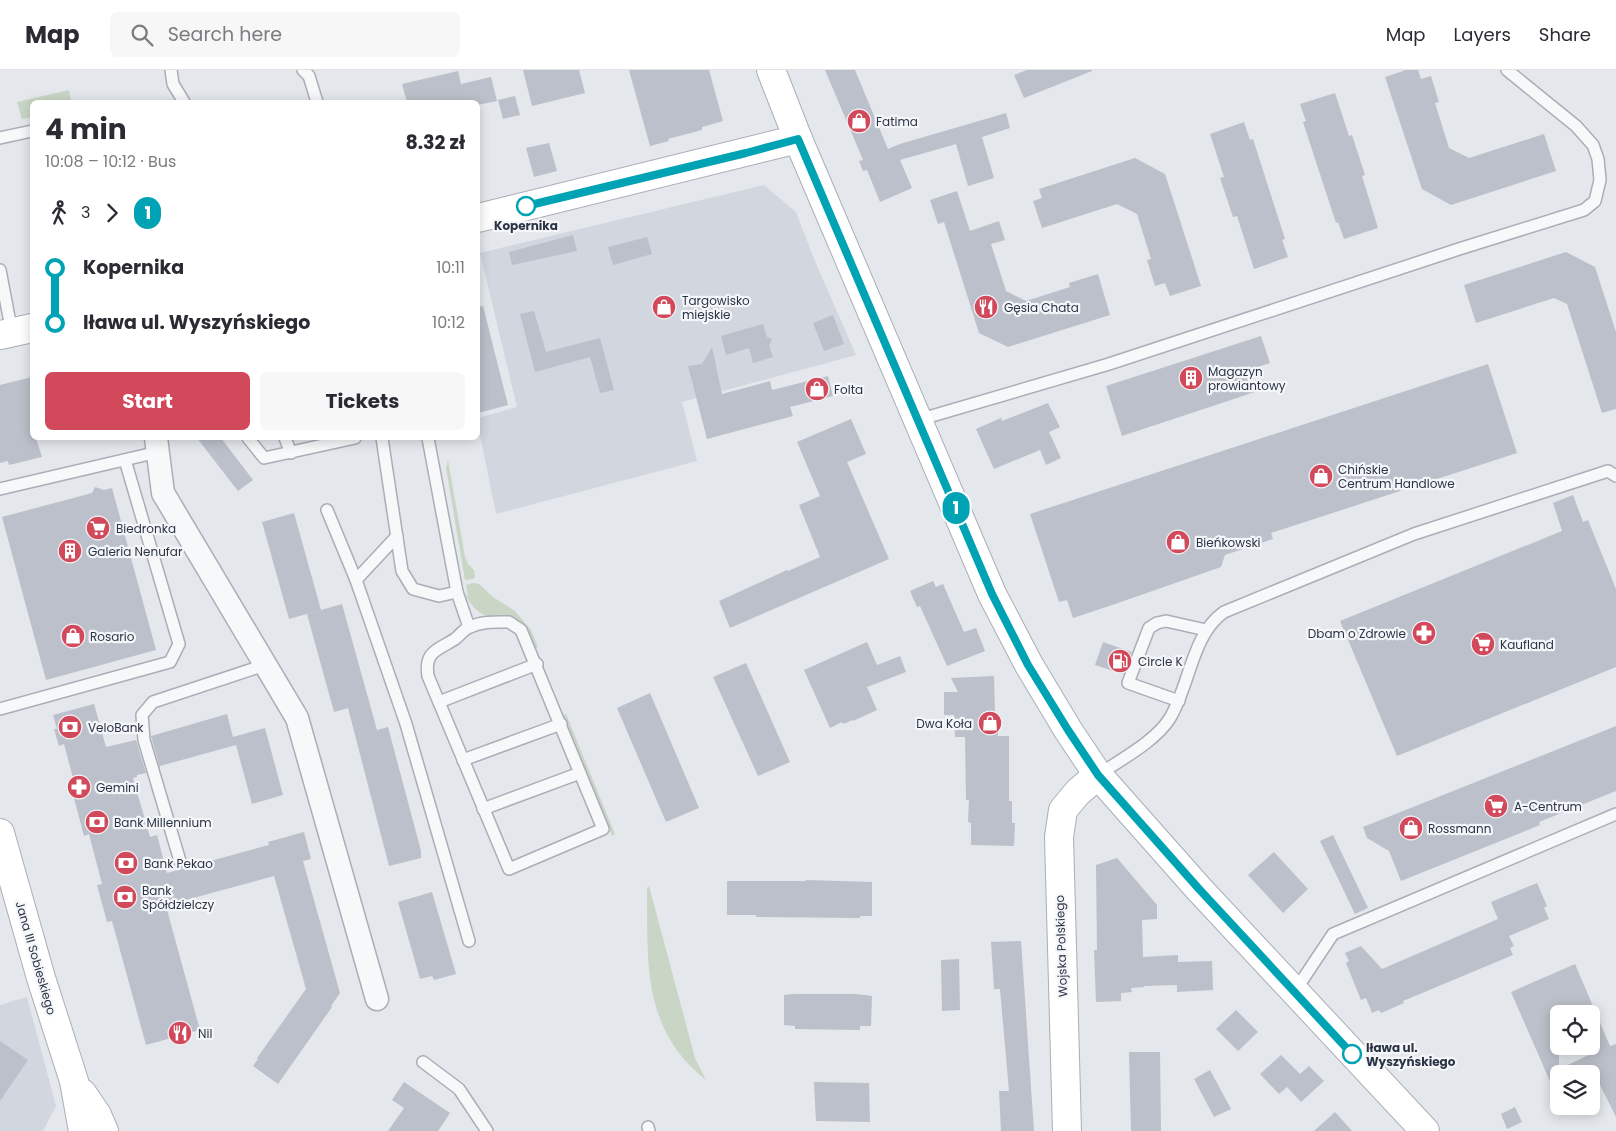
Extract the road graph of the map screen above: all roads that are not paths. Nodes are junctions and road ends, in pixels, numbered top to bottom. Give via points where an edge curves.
1 (171, 70) edge
2 (1507, 70) edge
3 (308, 72) edge
4 (777, 72) edge
5 (183, 100) edge
6 (316, 100) edge
7 (30, 131) edge
8 (0, 138) edge
9 (798, 139) junction
10 (480, 218) edge
11 (0, 270) edge
12 (15, 332) edge
13 (918, 420) junction
14 (250, 440) edge
15 (287, 440) edge
16 (346, 440) edge
17 (382, 440) edge
18 (428, 440) edge
19 (157, 445) edge
20 (291, 453) junction
21 (125, 460) junction
22 (1616, 476) edge
23 (0, 489) edge
24 (326, 510) dead end
25 (397, 536) junction
26 (356, 580) junction
27 (457, 592) junction
28 (469, 627) junction
29 (1206, 630) junction
30 (536, 664) junction
31 (265, 665) junction
32 (1179, 701) junction
33 (439, 702) junction
34 (0, 709) edge
35 (561, 724) junction
36 (463, 760) junction
37 (580, 773) junction
38 (1098, 775) junction
39 (483, 809) junction
40 (1616, 814) edge
41 (0, 833) edge
42 (180, 861) dead end
43 (469, 941) dead end
44 (1294, 993) junction
45 (377, 999) dead end
46 (423, 1062) dead end
47 (86, 1129) edge
48 (487, 1131) edge
49 (1066, 1131) edge
50 (1424, 1131) edge

1 - 5 lane via 173,84
2 - 13 lane via 1576,126 1593,145 1600,180 1595,201 1584,210 1109,364
3 - 6 lane
4 - 9 street
7 - 8 lane
9 - 10 street
9 - 13 street
11 - 12 lane
13 - 38 street via 992,594 1028,665
14 - 20 lane via 264,458
15 - 20 lane
16 - 20 lane
17 - 25 lane
18 - 27 lane
19 - 21 lane
19 - 31 street via 163,493
21 - 23 lane
21 - 34 lane via 179,644 170,662
22 - 29 lane via 1608,471 1414,534 1224,612
24 - 26 lane
25 - 26 lane
25 - 27 lane via 402,571 413,589 439,596
26 - 43 lane via 406,724
27 - 28 lane
28 - 30 lane via 509,622 522,630
28 - 33 lane via 429,657 426,666 428,676
29 - 32 lane
29 - 32 lane via 1166,621 1148,628 1128,682
30 - 33 lane
30 - 35 lane
31 - 42 lane via 152,702 142,715 144,740
31 - 45 street via 296,718
32 - 38 lane via 1160,731
33 - 36 lane
35 - 36 lane
35 - 37 lane
36 - 39 lane
37 - 39 lane
37 - 39 lane via 603,829 509,869
38 - 44 street
38 - 49 street, Wojska Polskiego via 1063,810 1059,837
40 - 44 lane via 1333,934
41 - 47 street, Jana III Sobieskiego
44 - 50 street
46 - 48 lane via 459,1089

